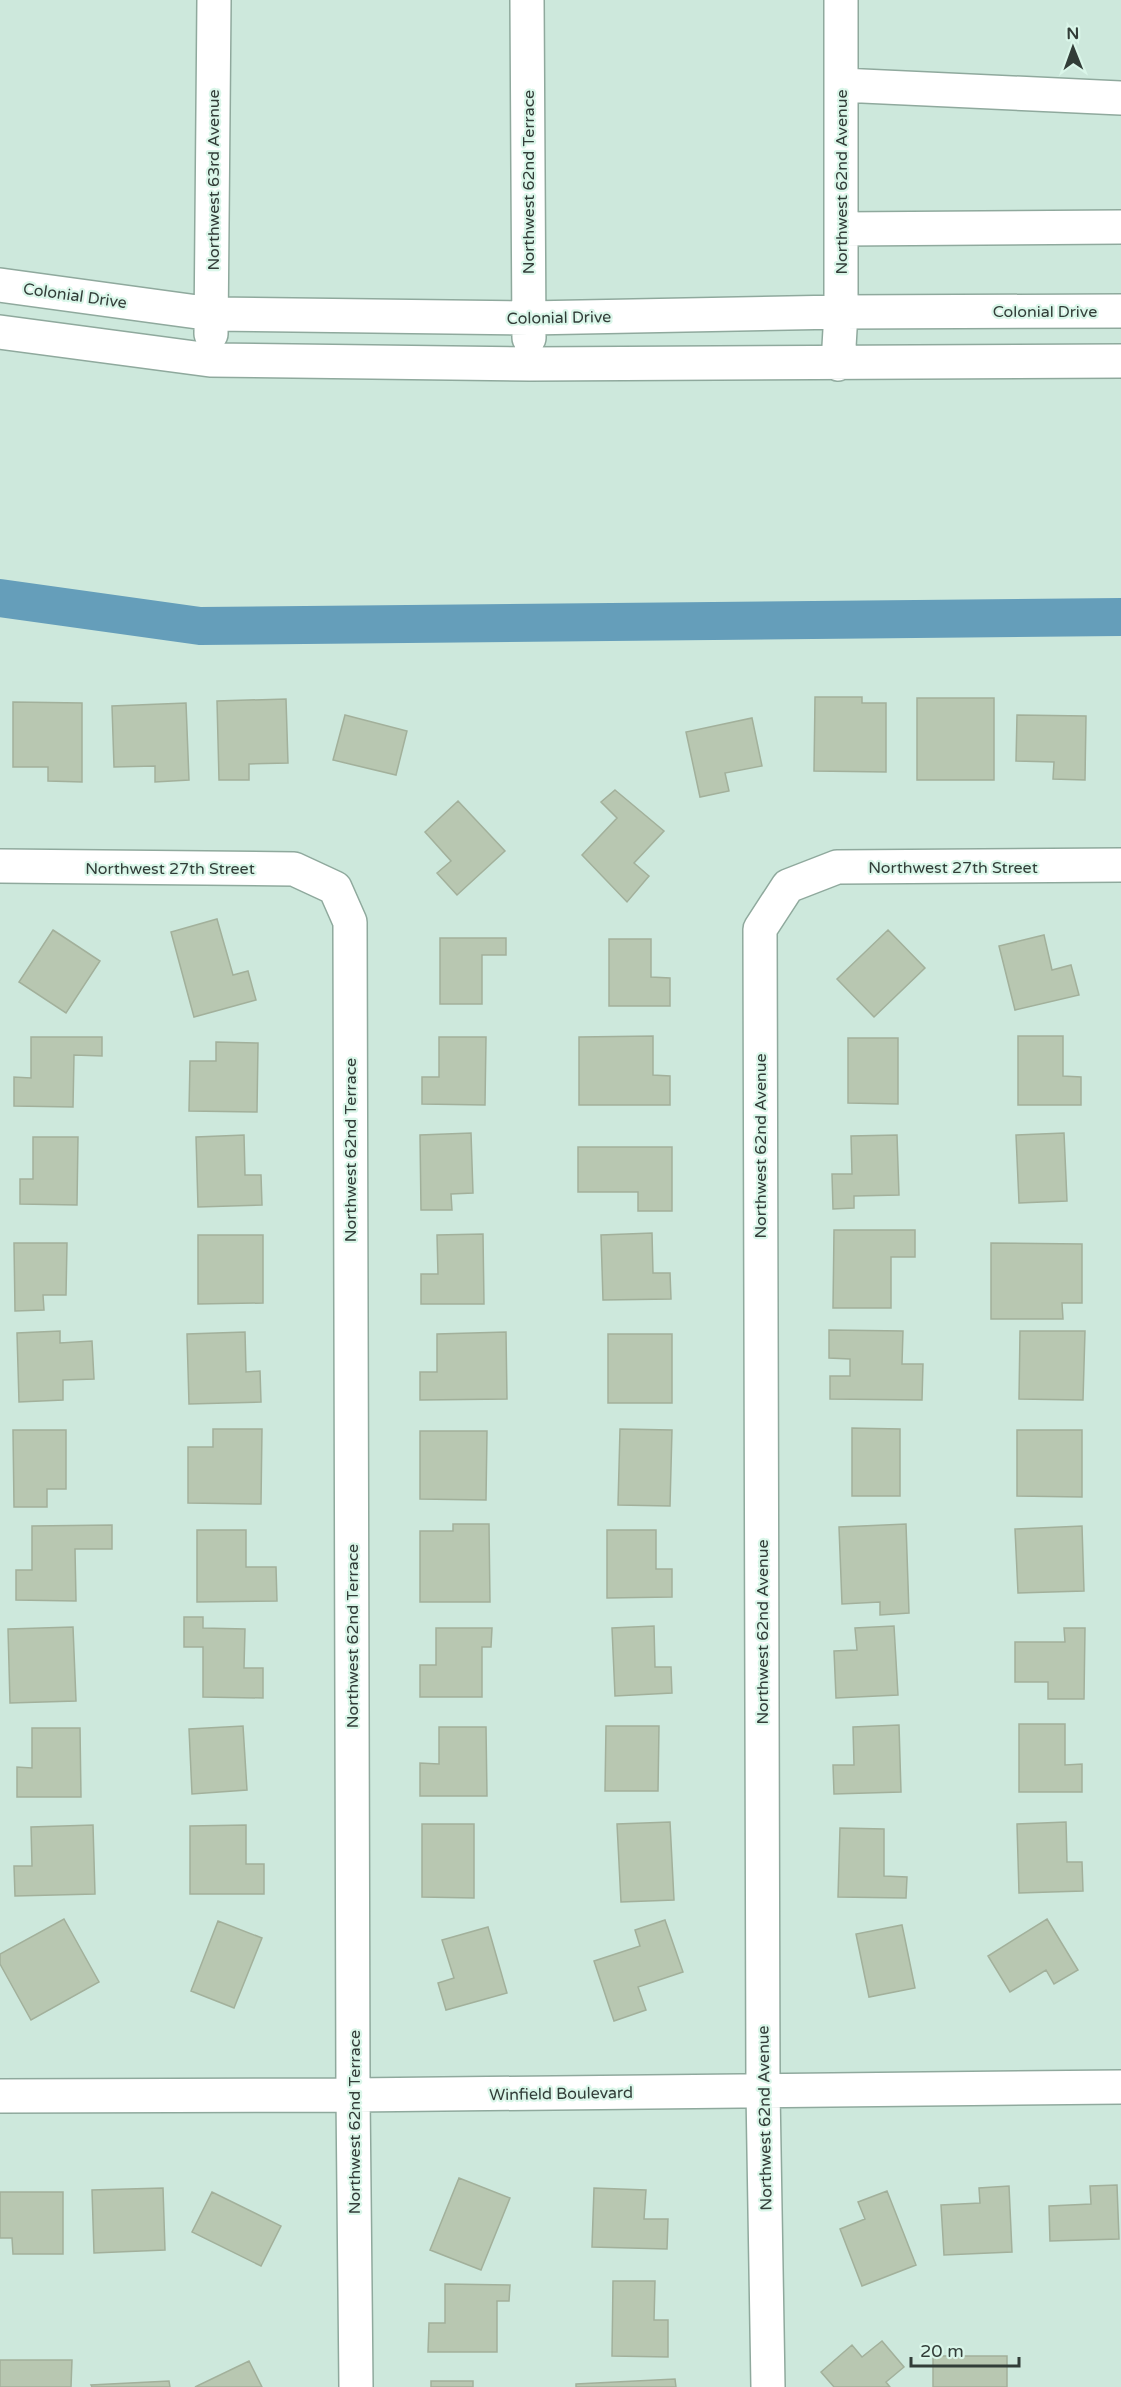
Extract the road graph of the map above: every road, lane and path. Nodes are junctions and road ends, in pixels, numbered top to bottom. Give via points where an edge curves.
1 (214, 0) edge
2 (527, 0) edge
3 (842, 0) edge
4 (841, 85) junction
5 (1121, 98) edge
6 (1121, 227) edge
7 (841, 229) junction
8 (0, 285) edge
9 (1121, 311) edge
10 (841, 312) junction
11 (212, 314) junction
12 (529, 318) junction
13 (0, 332) edge
14 (210, 360) junction
15 (1121, 361) edge
16 (530, 364) junction
17 (838, 364) junction
18 (1121, 865) edge
19 (0, 866) edge
20 (788, 886) joint
21 (335, 888) joint
22 (1121, 2087) edge
23 (763, 2091) junction
24 (0, 2096) edge
25 (353, 2096) junction
26 (356, 2387) edge
27 (768, 2387) edge

1 - 11 street, Northwest 63rd Avenue
2 - 12 street, Northwest 62nd Terrace
3 - 4 street, Northwest 62nd Avenue
4 - 5 street
4 - 7 street, Northwest 62nd Avenue
6 - 7 street
7 - 10 street, Northwest 62nd Avenue
8 - 11 street, Colonial Drive
9 - 10 street, Colonial Drive
10 - 12 street, Colonial Drive
10 - 17 street, Northwest 62nd Avenue
11 - 12 street, Colonial Drive
11 - 14 street, Northwest 63rd Avenue
12 - 16 street, Northwest 62nd Terrace
13 - 14 street
14 - 16 street
15 - 17 street
16 - 17 street
18 - 20 street, Northwest 27th Street via 837,867
19 - 21 street, Northwest 27th Street via 294,869
20 - 23 street, Northwest 62nd Avenue via 760,929
21 - 25 street, Northwest 62nd Terrace via 350,922
22 - 23 street, Winfield Boulevard
23 - 25 street, Winfield Boulevard
23 - 27 street, Northwest 62nd Avenue
24 - 25 street, Winfield Boulevard
25 - 26 street, Northwest 62nd Terrace

